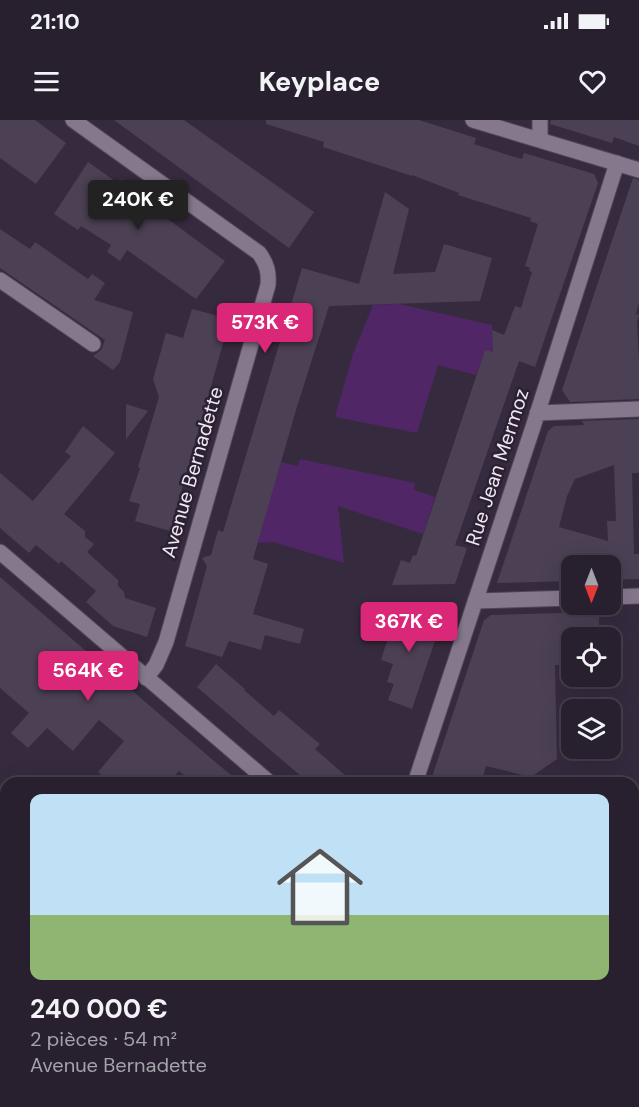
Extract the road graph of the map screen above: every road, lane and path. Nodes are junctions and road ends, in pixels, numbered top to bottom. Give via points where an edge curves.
1 (73, 120) edge
2 (473, 120) edge
3 (540, 120) edge
4 (540, 140) junction
5 (617, 163) junction
6 (639, 170) edge
7 (0, 280) edge
8 (93, 344) dead end
9 (639, 409) edge
10 (537, 413) junction
11 (0, 552) edge
12 (639, 596) edge
13 (621, 597) edge
14 (561, 598) edge
15 (475, 602) junction
16 (146, 678) junction
17 (263, 777) edge
18 (417, 777) edge

1 - 16 street, Avenue Bernadette via 259,253 269,275 166,642
2 - 4 street
3 - 4 street
4 - 5 street
5 - 6 street
5 - 10 street, Rue Jean Mermoz
7 - 8 street
9 - 10 street
10 - 15 street, Rue Jean Mermoz
11 - 16 street
12 - 13 street
14 - 15 street
15 - 18 street, Rue Jean Mermoz
16 - 17 street

